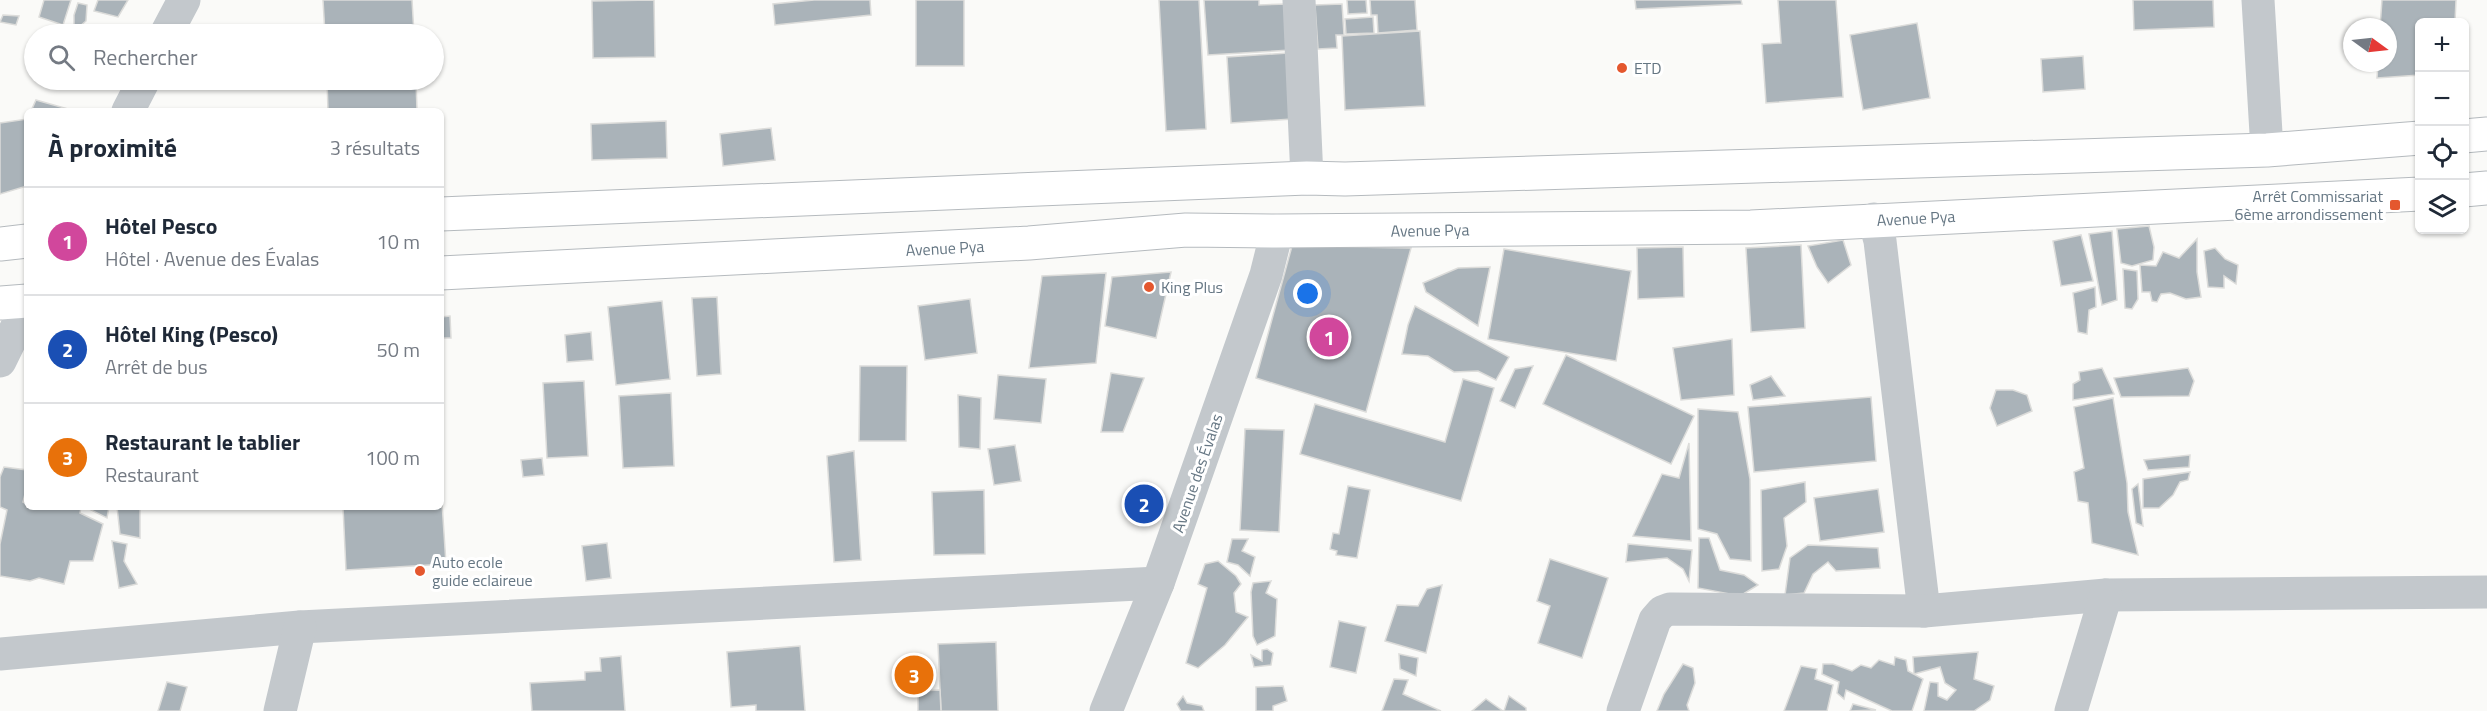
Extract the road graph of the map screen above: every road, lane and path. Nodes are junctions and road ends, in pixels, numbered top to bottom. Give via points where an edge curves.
1 (184, 0) edge
2 (1299, 0) edge
3 (2258, 0) edge
4 (171, 24) edge
5 (139, 90) edge
6 (130, 108) edge
7 (2487, 134) edge
8 (2469, 135) edge
9 (2415, 138) edge
10 (2267, 150) junction
11 (1293, 179) junction
12 (2487, 188) edge
13 (2469, 190) edge
14 (2415, 194) edge
15 (444, 214) edge
16 (1874, 219) junction
17 (1277, 231) junction
18 (24, 241) edge
19 (0, 244) edge
20 (444, 273) edge
21 (24, 301) edge
22 (0, 303) edge
23 (24, 312) edge
24 (0, 361) edge
25 (1158, 583) junction
26 (2487, 592) edge
27 (2106, 595) junction
28 (1924, 611) junction
29 (300, 627) junction
30 (0, 654) edge
31 (280, 711) edge
32 (1106, 711) edge
33 (1623, 711) edge
34 (2071, 711) edge

1 - 4 street
2 - 11 street
3 - 10 street
5 - 6 street
7 - 8 main road
9 - 10 main road
10 - 11 main road
11 - 15 main road
11 - 17 main road
12 - 13 main road
14 - 16 main road, Avenue Pya
16 - 17 main road, Avenue Pya via 1751,227
16 - 28 street via 1880,241
17 - 20 main road, Avenue Pya via 1186,230 1029,243
17 - 25 street, Avenue des Évalas via 1266,275
18 - 19 main road
21 - 22 main road
23 - 24 street
25 - 29 street
25 - 32 street, Avenue des Évalas
26 - 27 street
27 - 28 street
27 - 34 street
28 - 33 street via 1670,609 1655,620
29 - 30 street
29 - 31 street

